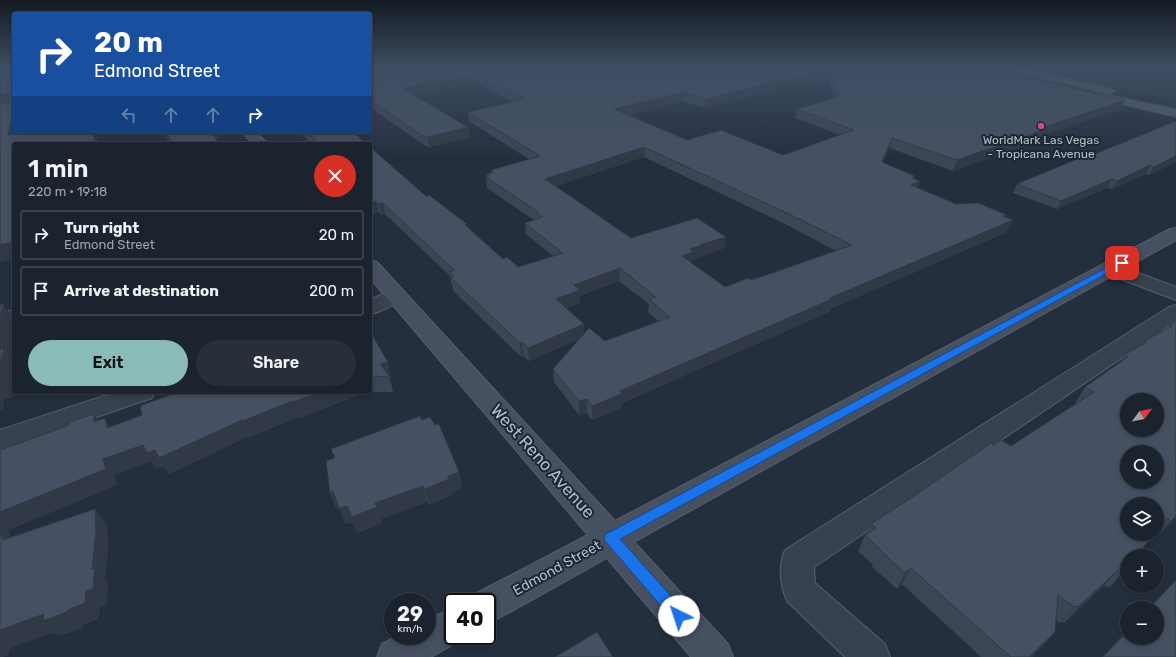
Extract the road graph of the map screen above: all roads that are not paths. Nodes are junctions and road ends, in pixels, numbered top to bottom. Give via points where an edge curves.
1 (1101, 97) edge
2 (1137, 97) edge
3 (1176, 105) edge
4 (1176, 114) edge
5 (251, 134) edge
6 (259, 142) edge
7 (1176, 233) edge
8 (372, 268) edge
9 (1112, 269) junction
10 (1176, 294) edge
11 (394, 295) junction
12 (372, 307) edge
13 (1176, 311) edge
14 (12, 316) edge
15 (0, 319) edge
16 (137, 394) edge
17 (0, 440) edge
18 (611, 538) junction
19 (496, 601) edge
20 (444, 630) edge
21 (395, 657) edge
22 (715, 657) edge
23 (872, 657) edge

1 - 4 main road
2 - 3 main road
5 - 6 street
7 - 9 street, Edmond Street
8 - 11 street, West Reno Avenue
9 - 10 street
9 - 18 street, Edmond Street
11 - 12 street
11 - 18 street, West Reno Avenue
13 - 23 street via 797,560 799,590
14 - 15 street
16 - 17 street
18 - 19 street, Edmond Street
18 - 22 street, West Reno Avenue
20 - 21 street

